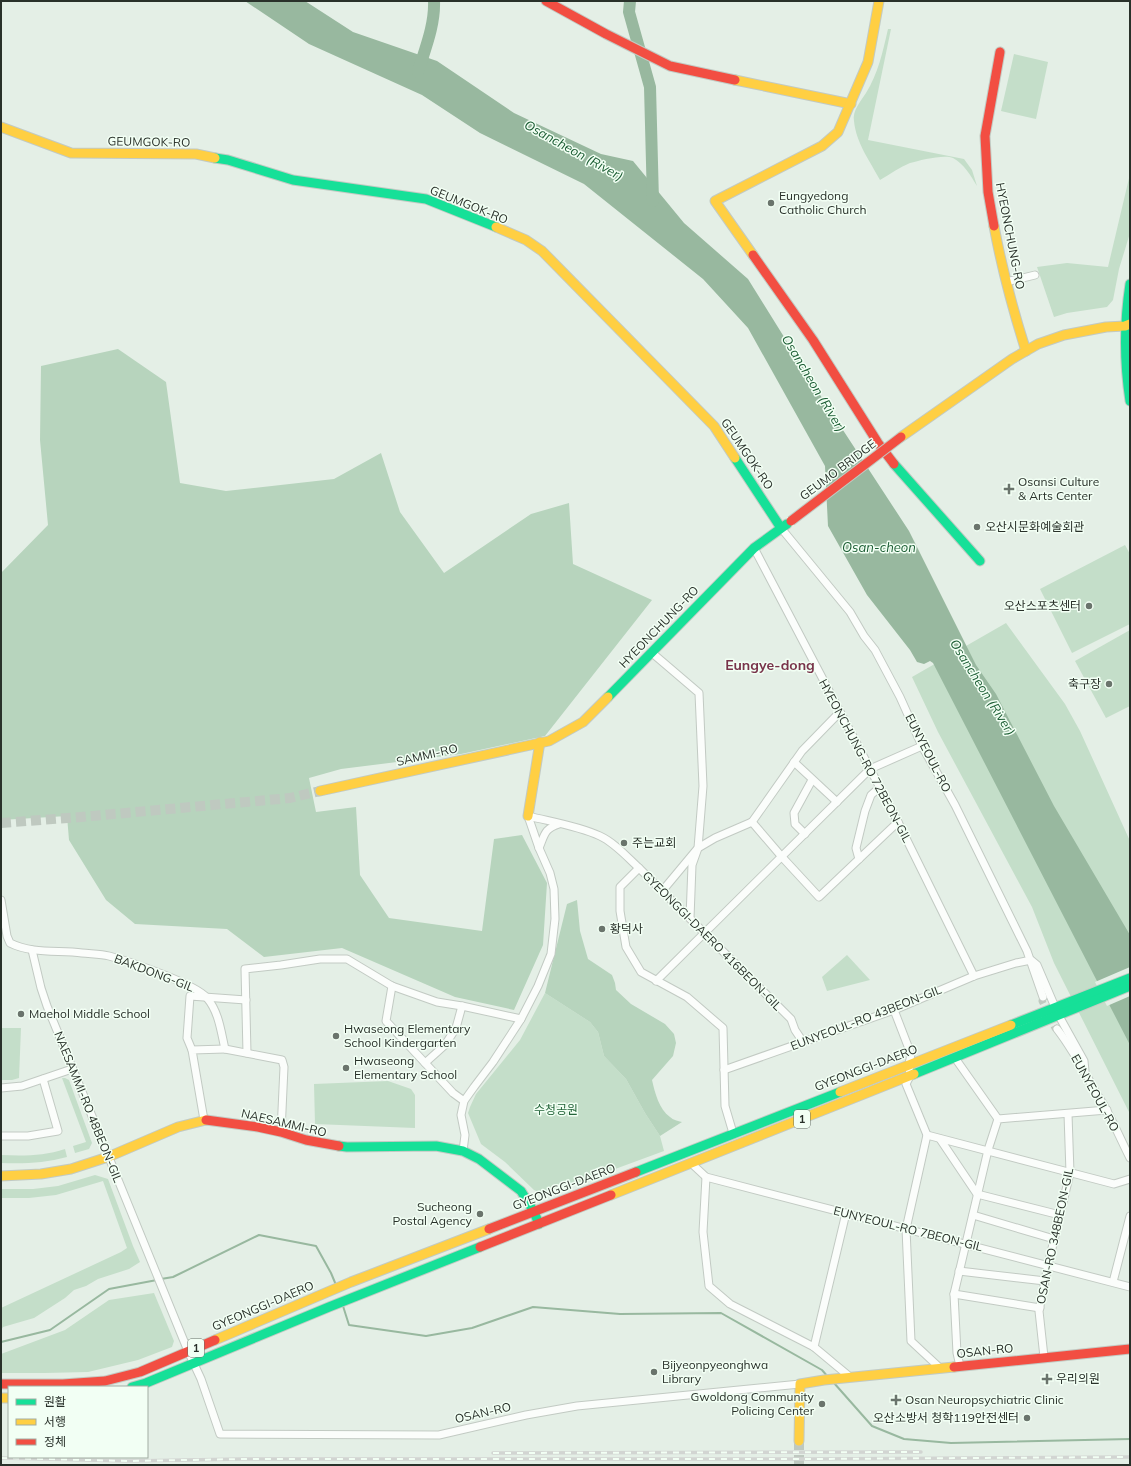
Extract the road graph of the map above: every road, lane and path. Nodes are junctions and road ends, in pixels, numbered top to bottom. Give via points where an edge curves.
1 (546, 1) edge
2 (880, 1) edge
3 (1000, 52) dead end
4 (851, 104) junction
5 (1, 127) edge
6 (1035, 275) dead end
7 (1006, 282) junction
8 (1130, 284) edge
9 (1128, 326) edge
10 (1026, 351) junction
11 (1130, 401) edge
12 (790, 521) joint
13 (782, 528) junction
14 (754, 548) junction
15 (980, 561) dead end
16 (651, 652) junction
17 (839, 713) junction
18 (540, 742) junction
19 (922, 746) junction
20 (794, 762) junction
21 (870, 769) junction
22 (812, 780) junction
23 (880, 787) junction
24 (320, 791) tunnel mouth
25 (837, 802) junction
26 (528, 816) junction
27 (752, 822) junction
28 (898, 822) junction
29 (560, 824) junction
30 (805, 834) junction
31 (539, 848) junction
32 (698, 848) junction
33 (782, 857) junction
34 (859, 859) junction
35 (639, 868) junction
36 (663, 890) junction
37 (1, 900) edge
38 (690, 918) junction
39 (705, 933) junction
40 (32, 950) junction
41 (1031, 960) junction
42 (974, 976) junction
43 (1130, 978) edge
44 (656, 980) junction
45 (392, 986) junction
46 (1130, 986) edge
47 (207, 997) junction
48 (1043, 997) tunnel mouth
49 (246, 1000) junction
50 (462, 1006) junction
51 (1058, 1006) junction
52 (894, 1010) junction
53 (1062, 1015) junction
54 (521, 1019) junction
55 (1057, 1029) tunnel mouth
56 (803, 1042) junction
57 (225, 1049) junction
58 (192, 1050) junction
59 (247, 1053) junction
60 (955, 1058) junction
61 (425, 1063) junction
62 (909, 1064) junction
63 (72, 1069) junction
64 (724, 1070) junction
65 (1086, 1071) junction
66 (910, 1076) junction
67 (43, 1079) junction
68 (1, 1088) edge
69 (464, 1101) junction
70 (1107, 1110) junction
71 (1068, 1114) junction
72 (998, 1119) junction
73 (204, 1120) junction
74 (281, 1132) junction
75 (733, 1133) junction
76 (928, 1135) junction
77 (1, 1136) edge
78 (940, 1139) junction
79 (988, 1150) junction
80 (463, 1151) junction
81 (108, 1157) junction
82 (1130, 1158) edge
83 (691, 1164) junction
84 (1070, 1173) junction
85 (1, 1176) edge
86 (706, 1177) junction
87 (1130, 1179) edge
88 (977, 1194) junction
89 (534, 1212) junction
90 (846, 1213) junction
91 (972, 1215) junction
92 (1060, 1215) junction
93 (1130, 1216) edge
94 (539, 1224) junction
95 (906, 1229) junction
96 (1054, 1238) junction
97 (965, 1244) junction
98 (1048, 1265) junction
99 (959, 1272) junction
100 (1045, 1281) junction
101 (1113, 1282) junction
102 (1130, 1287) edge
103 (954, 1294) junction
104 (1040, 1308) junction
105 (814, 1347) junction
106 (1130, 1349) edge
107 (188, 1351) junction
108 (1044, 1357) junction
109 (194, 1363) junction
110 (960, 1366) junction
111 (940, 1368) junction
112 (847, 1377) junction
113 (1, 1384) edge
114 (800, 1384) junction
115 (136, 1386) edge
116 (799, 1441) tunnel mouth

1 - 4 street via 670,66
2 - 4 street via 868,62
3 - 7 street, HYEONCHUNG-RO via 985,136 988,192
4 - 15 street via 838,132 822,146 715,201 797,316 878,443
5 - 13 street, GEUMGOK-RO via 71,153 196,154 228,160 293,180 426,199 526,240 542,251 714,426
6 - 7 street
7 - 10 street, HYEONCHUNG-RO
8 - 9 street
9 - 10 street, GEUMO BRIDGE via 1106,327 1064,335
9 - 11 street via 1124,363
10 - 12 street, GEUMO BRIDGE, bridge via 901,437
12 - 13 street, HYEONCHUNG-RO
13 - 14 street, HYEONCHUNG-RO
13 - 19 street, EUNYEOUL-RO via 850,612 875,650
14 - 16 street, HYEONCHUNG-RO
14 - 17 street, HYEONCHUNG-RO 72BEON-GIL
16 - 18 street, HYEONCHUNG-RO via 583,722 548,741
16 - 32 street via 699,693 703,786
17 - 20 street
17 - 21 street, HYEONCHUNG-RO 72BEON-GIL
18 - 24 street, SAMMI-RO
18 - 26 street
19 - 21 street
19 - 41 street, EUNYEOUL-RO via 955,805
20 - 22 street
20 - 27 street
21 - 23 street, HYEONCHUNG-RO 72BEON-GIL
21 - 25 street
22 - 25 street
22 - 30 street via 794,813 795,824
23 - 28 street, HYEONCHUNG-RO 72BEON-GIL
23 - 34 street via 871,795 865,811 856,848
25 - 30 street
26 - 29 street
26 - 31 street
27 - 32 street
27 - 33 street
28 - 34 street
28 - 42 street, HYEONCHUNG-RO 72BEON-GIL
29 - 31 street via 550,827
29 - 35 street via 601,837 618,848
30 - 33 street
31 - 54 street via 554,889 555,919 551,954
32 - 36 street
32 - 38 street via 692,864
33 - 34 street via 819,897
33 - 39 street
35 - 36 street, GYEONGGI-DAERO 416BEON-GIL
35 - 44 street, GYEONGGI-DAERO 416BEON-GIL via 620,887 620,911 626,947 641,972
36 - 38 street, GYEONGGI-DAERO 416BEON-GIL
37 - 40 street, BAKDONG-GIL via 10,943
38 - 39 street, GYEONGGI-DAERO 416BEON-GIL
39 - 44 street
39 - 56 street, GYEONGGI-DAERO 416BEON-GIL via 791,1020
40 - 47 street, BAKDONG-GIL via 109,956 159,973 199,990
40 - 63 street, NAESAMMI-RO 48BEON-GIL via 41,988
41 - 42 street, EUNYEOUL-RO 43BEON-GIL
41 - 48 street, EUNYEOUL-RO
41 - 51 street via 1037,965
42 - 52 street, EUNYEOUL-RO 43BEON-GIL
43 - 51 street, GYEONGGI-DAERO / 1
44 - 64 street, GYEONGGI-DAERO 416BEON-GIL via 688,997 723,1028
45 - 49 street via 347,958 320,959 245,969
45 - 50 street via 437,1002
45 - 61 street via 386,1021
46 - 53 street, GYEONGGI-DAERO / 1
47 - 49 street
47 - 57 street, BAKDONG-GIL via 215,1010
47 - 58 street via 190,996 187,1038
49 - 59 street
50 - 54 street
50 - 61 street via 456,1028 445,1045
51 - 62 street, GYEONGGI-DAERO / 1
52 - 56 street, EUNYEOUL-RO 43BEON-GIL
52 - 62 street via 912,1054
53 - 60 street, GYEONGGI-DAERO / 1
53 - 65 street via 1084,1061
54 - 69 street
55 - 65 street, EUNYEOUL-RO
56 - 64 street, EUNYEOUL-RO 43BEON-GIL
57 - 58 street
57 - 59 street
58 - 73 street
59 - 74 street via 282,1060 284,1067
60 - 66 street, GYEONGGI-DAERO / 1
60 - 72 street
61 - 69 street
62 - 66 street
62 - 75 street, GYEONGGI-DAERO / 1
63 - 67 street
63 - 81 street, NAESAMMI-RO 48BEON-GIL
64 - 75 street, GYEONGGI-DAERO 416BEON-GIL via 725,1106
65 - 70 street, EUNYEOUL-RO via 1092,1087
66 - 76 street via 906,1084
66 - 83 street, GYEONGGI-DAERO / 1
67 - 68 street via 22,1086
67 - 77 street via 58,1131 28,1136
69 - 80 street via 461,1115 465,1135
70 - 71 street
70 - 82 street, EUNYEOUL-RO
71 - 72 street
71 - 84 street, OSAN-RO 348BEON-GIL
72 - 79 street
73 - 74 street, NAESAMMI-RO
73 - 81 street, NAESAMMI-RO via 178,1127
74 - 80 street, NAESAMMI-RO via 306,1140 347,1147 436,1146
75 - 89 street, GYEONGGI-DAERO / 1
76 - 78 street
76 - 95 street
78 - 79 street
78 - 88 street
79 - 84 street
79 - 88 street
80 - 89 street, NAESAMMI-RO via 479,1159 521,1191
81 - 85 street, NAESAMMI-RO via 72,1169
81 - 107 street, NAESAMMI-RO 48BEON-GIL
83 - 86 street, EUNYEOUL-RO 7BEON-GIL
83 - 94 street, GYEONGGI-DAERO / 1
84 - 87 street via 1114,1184
84 - 92 street, OSAN-RO 348BEON-GIL
86 - 90 street, EUNYEOUL-RO 7BEON-GIL
86 - 105 street via 703,1232 709,1286 730,1304
88 - 91 street
88 - 92 street
89 - 94 street, NAESAMMI-RO
89 - 107 street, GYEONGGI-DAERO / 1 via 351,1282
90 - 95 street, EUNYEOUL-RO 7BEON-GIL
90 - 105 street
91 - 96 street
91 - 97 street
92 - 96 street, OSAN-RO 348BEON-GIL
93 - 101 street
94 - 109 street, GYEONGGI-DAERO / 1
95 - 97 street, EUNYEOUL-RO 7BEON-GIL
95 - 111 street via 911,1341
96 - 98 street, OSAN-RO 348BEON-GIL
97 - 98 street, EUNYEOUL-RO 7BEON-GIL
97 - 99 street
98 - 100 street, OSAN-RO 348BEON-GIL
98 - 101 street, EUNYEOUL-RO 7BEON-GIL
99 - 100 street
99 - 103 street
100 - 104 street, OSAN-RO 348BEON-GIL
101 - 102 street, EUNYEOUL-RO 7BEON-GIL
103 - 104 street
103 - 110 street
104 - 108 street, OSAN-RO 348BEON-GIL
105 - 112 street
106 - 108 street, OSAN-RO
107 - 109 street, NAESAMMI-RO 48BEON-GIL
107 - 113 street, GYEONGGI-DAERO / 1 via 140,1372 105,1382
108 - 110 street, OSAN-RO
109 - 114 street, OSAN-RO / 1 via 220,1434 439,1435 577,1406
109 - 115 street, GYEONGGI-DAERO / 1
110 - 111 street, OSAN-RO
111 - 112 street, OSAN-RO
112 - 114 street, OSAN-RO / 1
114 - 116 street

